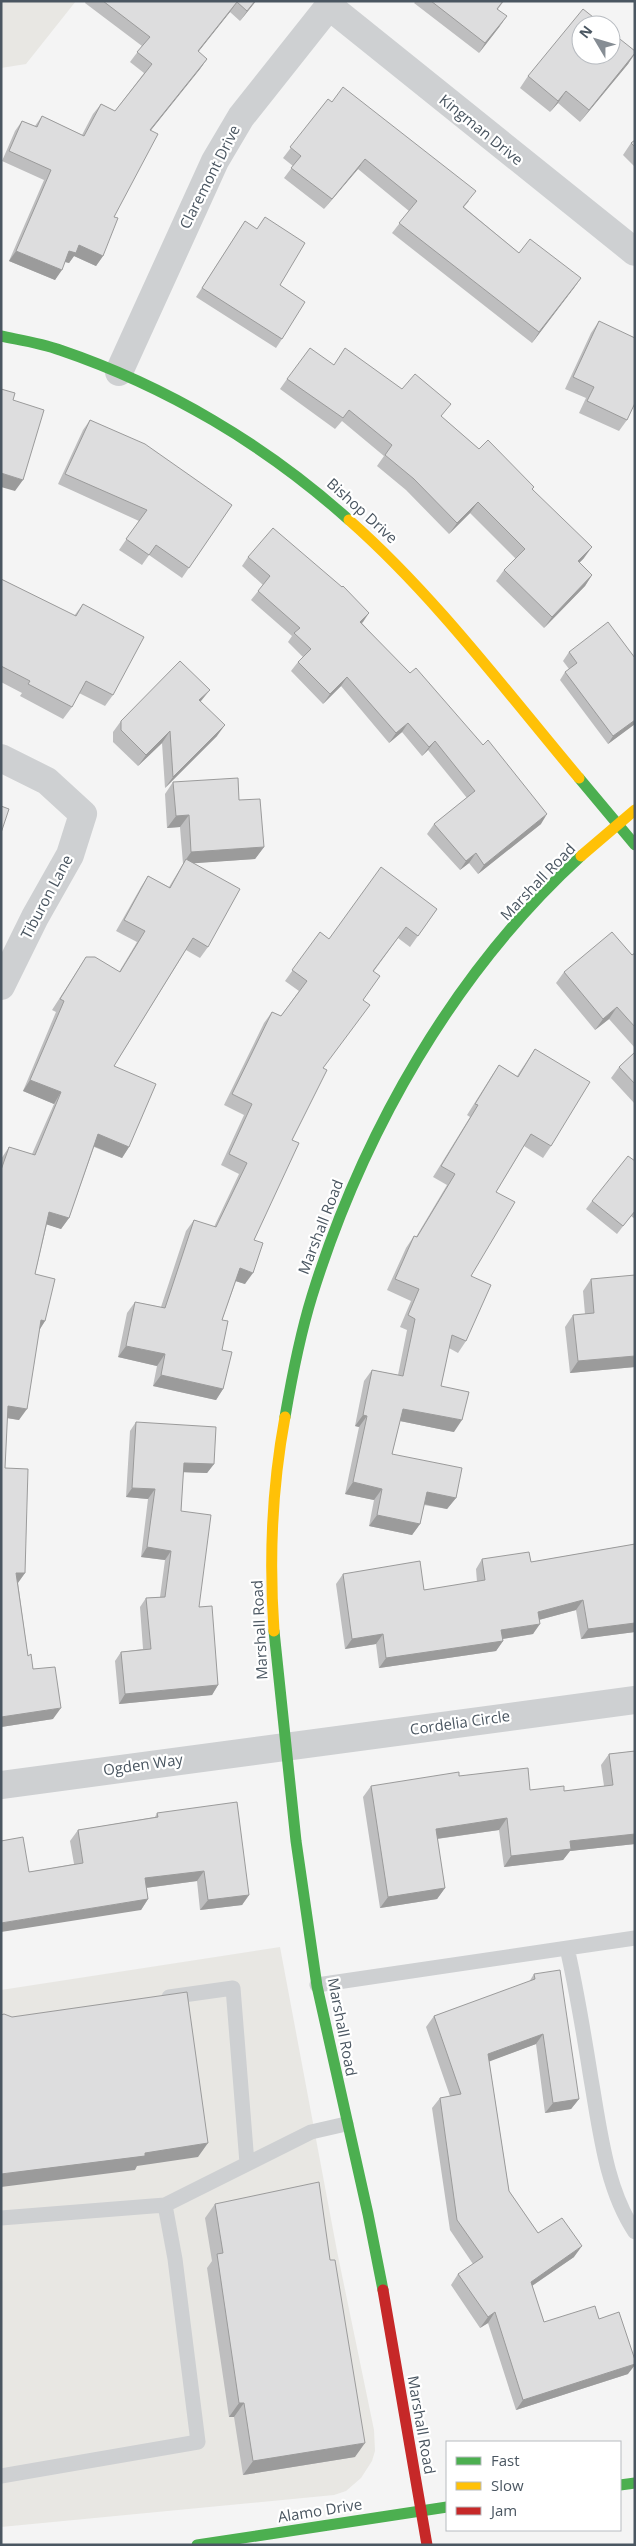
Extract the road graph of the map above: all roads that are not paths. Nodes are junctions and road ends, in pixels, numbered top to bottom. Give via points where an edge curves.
1 (331, 4) edge
2 (635, 252) edge
3 (1, 336) edge
4 (119, 372) junction
5 (1, 758) edge
6 (635, 810) edge
7 (616, 824) junction
8 (635, 845) edge
9 (1, 986) edge
10 (635, 1700) edge
11 (286, 1746) junction
12 (1, 1785) edge
13 (635, 1938) edge
14 (567, 1948) junction
15 (317, 1985) junction
16 (154, 2000) edge
17 (346, 2124) junction
18 (247, 2163) junction
19 (166, 2205) junction
20 (1, 2218) edge
21 (635, 2232) edge
22 (1, 2476) edge
23 (635, 2483) edge
24 (621, 2485) edge
25 (446, 2507) edge
26 (421, 2511) junction
27 (197, 2545) edge
28 (427, 2545) edge

1 - 2 street, Kingman Drive
1 - 4 street, Claremont Drive via 241,117 215,161
3 - 4 street, Bishop Drive via 58,349
4 - 7 street, Bishop Drive via 224,426 317,491 378,544 433,604
5 - 9 street, Tiburon Lane via 47,781 82,814 70,855
6 - 7 street, Marshall Road
7 - 8 street
7 - 11 street, Marshall Road via 514,926 448,1012 381,1123 324,1258 300,1340 282,1437 274,1505 274,1648
10 - 11 street, Cordelia Circle
11 - 12 street, Ogden Way
11 - 15 street, Marshall Road via 293,1824
13 - 14 lane
14 - 15 lane
14 - 21 lane via 600,2133 622,2212
15 - 17 street, Marshall Road
16 - 18 lane via 233,1988
17 - 18 lane via 312,2132
17 - 26 street, Marshall Road via 368,2213
18 - 19 lane
19 - 20 lane
19 - 22 lane via 198,2442
23 - 24 street
25 - 26 street, Alamo Drive
26 - 27 street, Alamo Drive
26 - 28 street, Marshall Road

